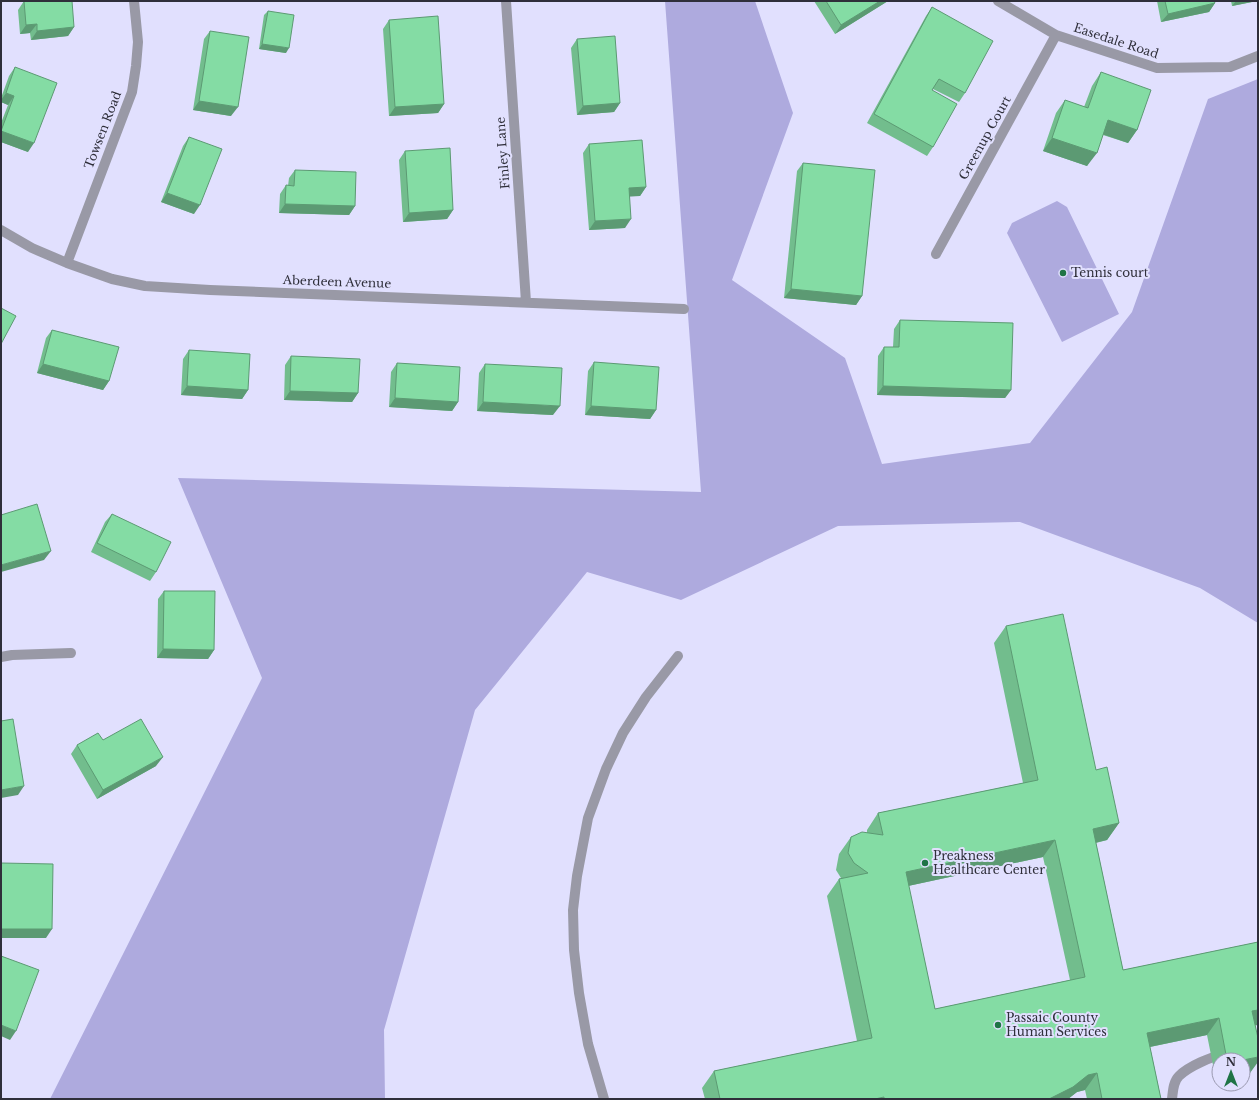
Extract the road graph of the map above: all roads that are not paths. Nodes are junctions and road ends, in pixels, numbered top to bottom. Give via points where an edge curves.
1 (134, 1) edge
2 (506, 1) edge
3 (998, 1) edge
4 (1056, 35) junction
5 (1258, 56) edge
6 (1, 230) edge
7 (936, 254) dead end
8 (67, 263) junction
9 (526, 302) junction
10 (684, 309) dead end
11 (71, 652) dead end
12 (678, 656) dead end
13 (1, 657) edge
14 (1211, 1057) edge
15 (604, 1099) edge
16 (1172, 1099) edge

1 - 8 street, Towsen Road via 138,42 132,92
2 - 9 street, Finley Lane
3 - 4 street, Easedale Road
4 - 5 street, Easedale Road via 1157,68 1230,66
4 - 7 street, Greenup Court
6 - 8 street, Aberdeen Avenue via 32,248
8 - 9 street, Aberdeen Avenue via 112,279 145,286
9 - 10 street, Aberdeen Avenue
11 - 13 street
12 - 15 street via 646,697 623,734 606,769 588,818 577,876 573,910 579,993 588,1044
14 - 16 street via 1179,1076 1173,1088

